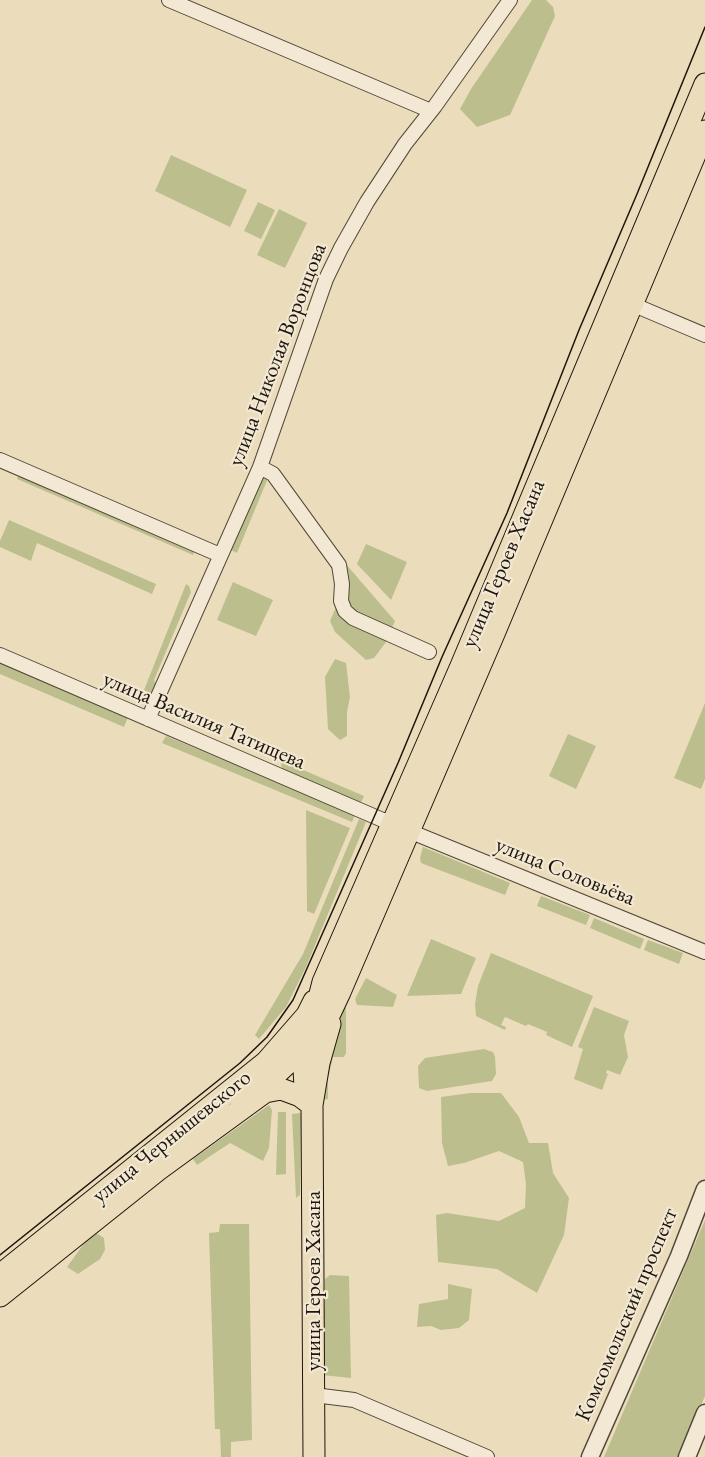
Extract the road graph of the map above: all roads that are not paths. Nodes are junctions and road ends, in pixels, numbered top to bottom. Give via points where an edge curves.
1 (169, 0) edge
2 (510, 0) edge
3 (705, 84) edge
4 (431, 111) junction
5 (705, 131) edge
6 (624, 301) junction
7 (705, 335) edge
8 (0, 461) edge
9 (260, 466) junction
10 (220, 555) junction
11 (429, 652) dead end
12 (0, 656) edge
13 (148, 719) junction
14 (401, 827) junction
15 (705, 952) edge
16 (332, 987) junction
17 (307, 1045) junction
18 (312, 1105) junction
19 (242, 1107) junction
20 (705, 1190) edge
21 (0, 1275) edge
22 (0, 1296) edge
23 (314, 1395) junction
24 (705, 1413) edge
25 (314, 1457) edge
26 (487, 1457) edge
27 (590, 1457) edge
28 (687, 1457) edge

1 - 4 street
2 - 4 street, улица Николая Воронцова
3 - 6 main road, улица Героев Хасана
4 - 9 street, улица Николая Воронцова via 405,144 340,248
5 - 6 main road, улица Героев Хасана
6 - 7 street
6 - 14 main road, улица Героев Хасана
8 - 10 street
9 - 10 street, улица Николая Воронцова
9 - 11 street via 273,474 339,565 345,611
10 - 13 street, улица Николая Воронцова
12 - 13 street, улица Василия Татищева
13 - 14 street, улица Василия Татищева
14 - 15 street, улица Соловьёва
14 - 16 main road, улица Героев Хасана
16 - 17 main road, улица Героев Хасана via 325,1024
16 - 18 main road, улица Героев Хасана
16 - 21 main road, улица Чернышевского via 266,1062
17 - 18 main road, улица Героев Хасана via 305,1087
17 - 19 main road, улица Чернышевского
18 - 19 main road, улица Чернышевского via 300,1096 272,1089
18 - 23 main road, улица Героев Хасана
19 - 22 main road, улица Чернышевского
20 - 27 street, Комсомольский проспект
23 - 25 main road, улица Героев Хасана
23 - 26 street via 354,1400
24 - 28 street

